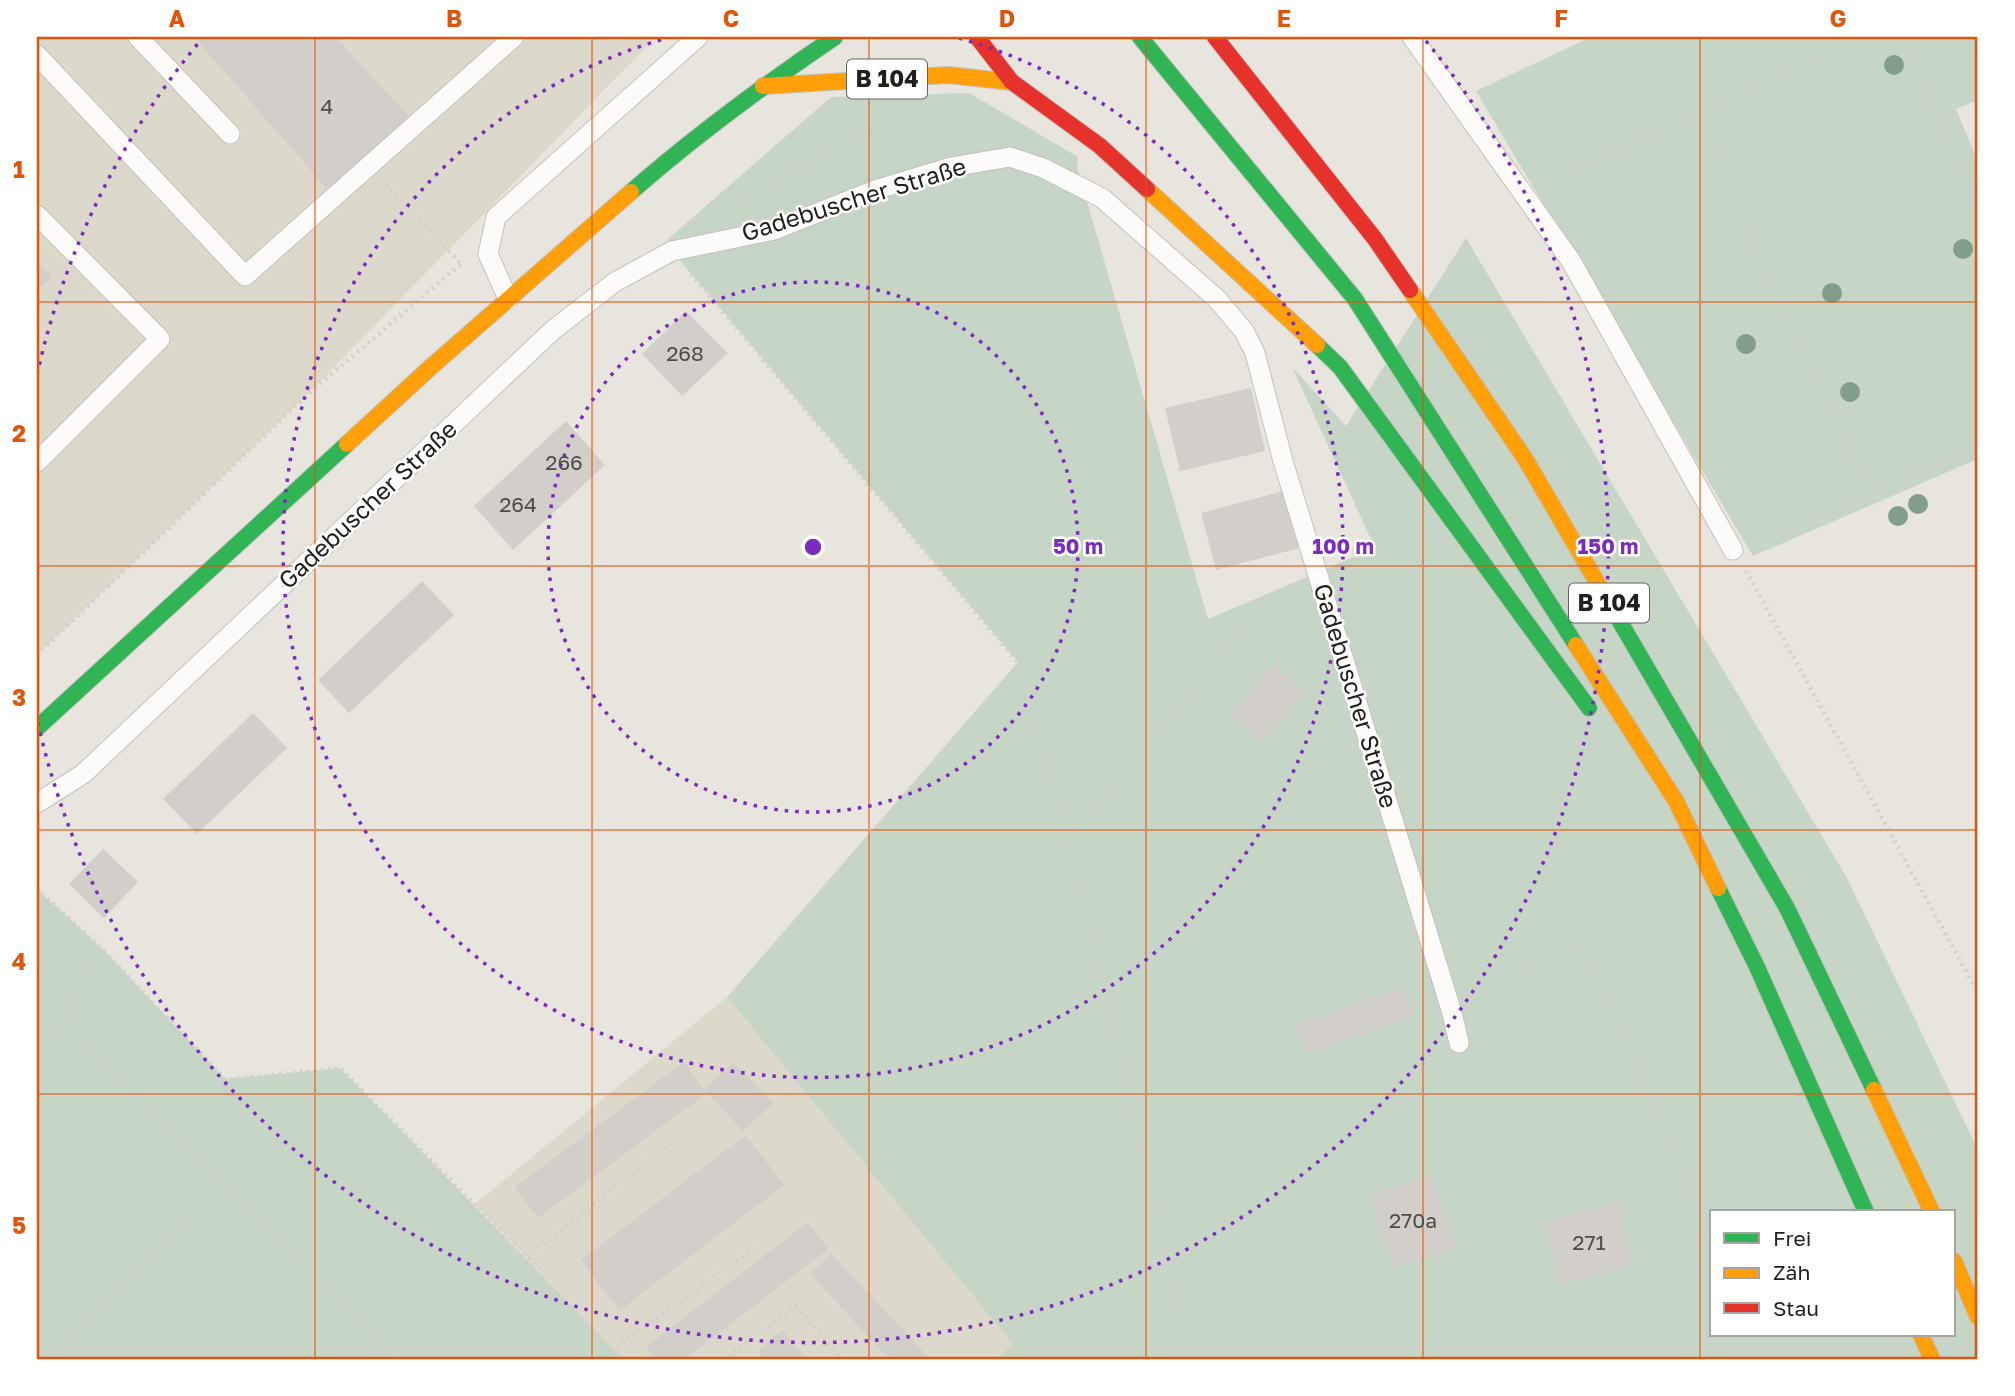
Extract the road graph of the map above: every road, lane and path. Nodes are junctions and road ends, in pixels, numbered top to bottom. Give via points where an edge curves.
1 (138, 37) edge
2 (514, 37) edge
3 (698, 37) edge
4 (835, 37) edge
5 (977, 37) edge
6 (1140, 37) edge
7 (1215, 37) edge
8 (1412, 37) edge
9 (1871, 37) edge
10 (1903, 37) edge
11 (37, 55) edge
12 (1012, 82) junction
13 (763, 86) junction
14 (1696, 113) junction
15 (897, 115) dead end
16 (230, 134) dead end
17 (368, 166) junction
18 (1524, 194) junction
19 (1978, 209) edge
20 (723, 211) dead end
21 (37, 215) edge
22 (672, 251) junction
23 (488, 254) junction
24 (460, 262) junction
25 (508, 299) junction
26 (1978, 445) edge
27 (37, 462) edge
28 (1869, 497) junction
29 (1732, 550) junction
30 (1255, 617) dead end
31 (37, 655) edge
32 (1597, 719) dead end
33 (37, 728) edge
34 (1631, 758) dead end
35 (1676, 801) junction
36 (37, 803) edge
37 (1069, 836) junction
38 (37, 889) edge
39 (103, 949) junction
40 (1978, 993) edge
41 (1452, 1013) junction
42 (65, 1021) junction
43 (1459, 1043) dead end
44 (37, 1047) edge
45 (673, 1141) dead end
46 (228, 1187) junction
47 (1865, 1210) edge
48 (1931, 1210) edge
49 (1710, 1237) edge
50 (757, 1245) dead end
51 (527, 1257) junction
52 (1955, 1263) edge
53 (1978, 1317) edge
54 (1745, 1336) edge
55 (1921, 1336) edge
56 (386, 1349) junction
57 (611, 1351) junction
58 (43, 1359) edge
59 (374, 1359) edge
60 (396, 1359) edge
61 (618, 1359) edge
62 (722, 1359) edge
63 (842, 1359) edge
64 (1190, 1359) edge
65 (1745, 1359) edge
66 (1932, 1359) edge

1 - 16 lane
2 - 17 lane
3 - 23 lane via 496,217
4 - 13 main road, B 104
5 - 12 main road, B 104
6 - 35 main road, B 104 via 1355,299
7 - 48 main road, B 104 via 1376,239 1526,460 1787,908
8 - 18 lane
9 - 14 path
10 - 19 path
11 - 17 lane via 245,276
12 - 13 main road, B 104 via 948,75
12 - 32 main road, B 104 via 1100,146 1340,367
13 - 25 main road via 664,163
14 - 18 path
14 - 28 path
15 - 20 path
17 - 24 path
18 - 29 lane via 1571,261
21 - 27 lane via 160,340
22 - 36 lane, Gadebuscher Straße via 615,282 553,330 83,774
22 - 37 path via 1018,663
22 - 41 lane, Gadebuscher Straße via 774,229 875,190 1010,157 1102,198 1217,299 1244,331 1255,353 1283,461
23 - 24 path
23 - 25 lane
24 - 31 path via 307,395
25 - 33 main road
26 - 28 path
28 - 29 path
29 - 40 path
30 - 37 path
34 - 35 main road, B 104
35 - 47 main road, B 104 via 1757,967
37 - 64 path
38 - 39 path
39 - 42 path
39 - 51 path via 225,1079 341,1068
41 - 43 lane, Gadebuscher Straße
41 - 49 path via 1499,974 1584,945
42 - 44 path
42 - 46 path
45 - 51 path
46 - 56 path
46 - 58 path
50 - 57 path
51 - 57 path
52 - 53 main road
54 - 65 path
55 - 66 main road
56 - 59 path
56 - 60 path
57 - 61 path
62 - 63 path via 796,1306

